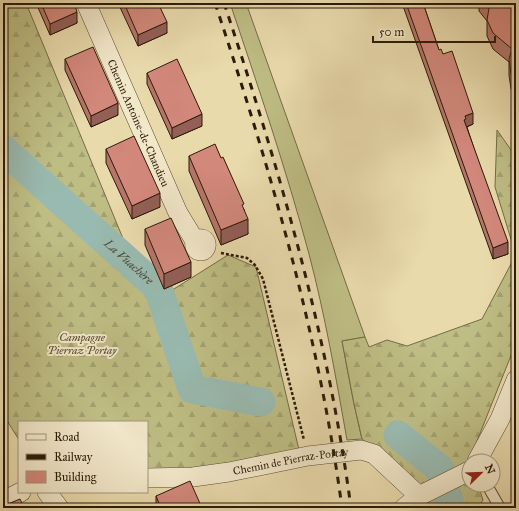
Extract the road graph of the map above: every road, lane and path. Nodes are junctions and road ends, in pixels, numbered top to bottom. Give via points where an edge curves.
1 (86, 3) edge
2 (200, 245) joint
3 (516, 380) edge
4 (481, 453) edge
5 (308, 456) junction
6 (461, 475) edge
7 (148, 478) edge
8 (19, 493) edge
9 (48, 493) edge
10 (492, 493) edge
11 (419, 496) junction
12 (3, 501) edge
13 (59, 508) edge
14 (404, 508) edge
15 (500, 508) edge

1 - 2 street, Chemin Antoine-de-Chandieu via 178,213
2 - 5 path via 215,253 247,258 255,265 263,279
3 - 4 street via 500,419
5 - 7 street, Chemin de Pierraz-Portay via 193,477
5 - 11 street, Chemin de Pierraz-Portay via 361,450 374,454
6 - 11 street
8 - 12 street
9 - 13 street
10 - 15 lane
11 - 14 street

